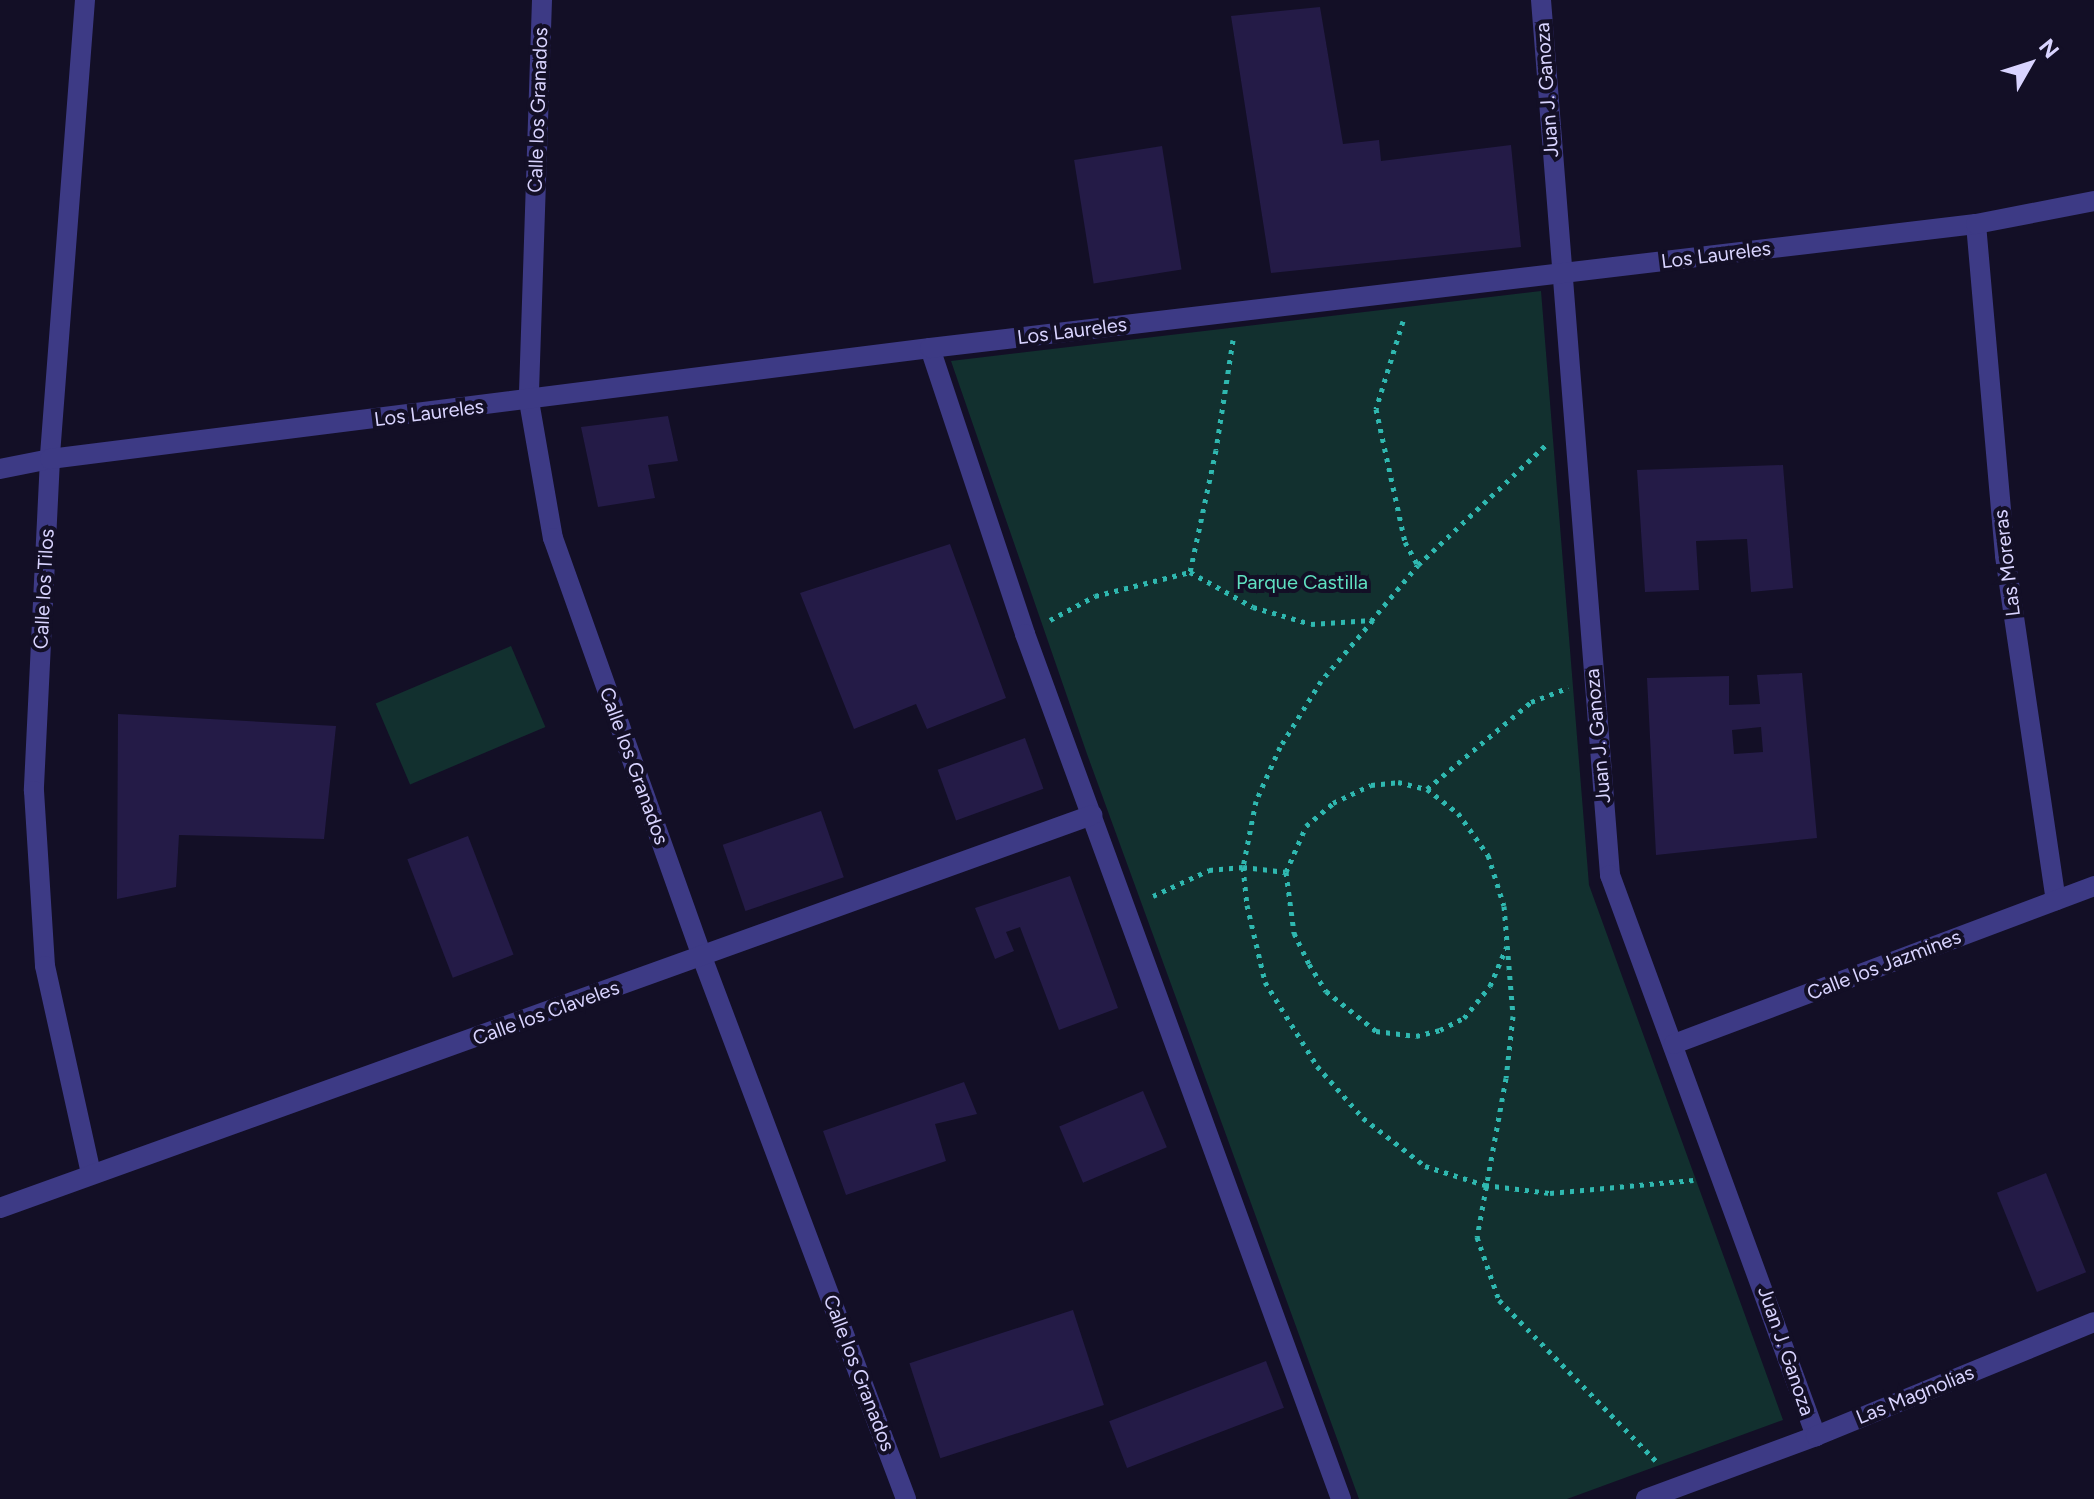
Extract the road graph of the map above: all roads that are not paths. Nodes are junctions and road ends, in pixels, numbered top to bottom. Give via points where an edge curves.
1 (85, 0) edge
2 (542, 0) edge
3 (1541, 0) edge
4 (2094, 201) edge
5 (1976, 224) junction
6 (1560, 274) junction
7 (930, 348) junction
8 (529, 401) junction
9 (50, 459) junction
10 (0, 469) edge
11 (1092, 815) junction
12 (2094, 886) edge
13 (2056, 900) junction
14 (702, 957) junction
15 (1674, 1044) junction
16 (91, 1174) junction
17 (0, 1208) edge
18 (2094, 1322) edge
19 (1816, 1436) junction
20 (906, 1499) edge
21 (1341, 1499) edge
22 (1646, 1499) edge

1 - 9 street, Calle los Tilos
2 - 8 street, Calle los Granados
3 - 6 street, Juan J. Ganoza
4 - 5 street, Los Laureles
5 - 6 street, Los Laureles
5 - 13 street, Las Moreras via 2005,556
6 - 7 street, Los Laureles
6 - 15 street, Juan J. Ganoza via 1610,875
7 - 8 street, Los Laureles
7 - 11 street
8 - 9 street, Los Laureles
8 - 14 street, Calle los Granados via 553,538
9 - 10 street, Los Laureles
9 - 16 street, Calle los Tilos via 34,791 45,966
11 - 14 street, Calle los Claveles
11 - 21 street
12 - 13 street, Calle los Jazmines
13 - 15 street, Calle los Jazmines
14 - 16 street, Calle los Claveles
14 - 20 street, Calle los Granados
15 - 19 street, Juan J. Ganoza
16 - 17 street, Calle los Claveles
18 - 19 street, Las Magnolias
19 - 22 street, Las Magnolias

